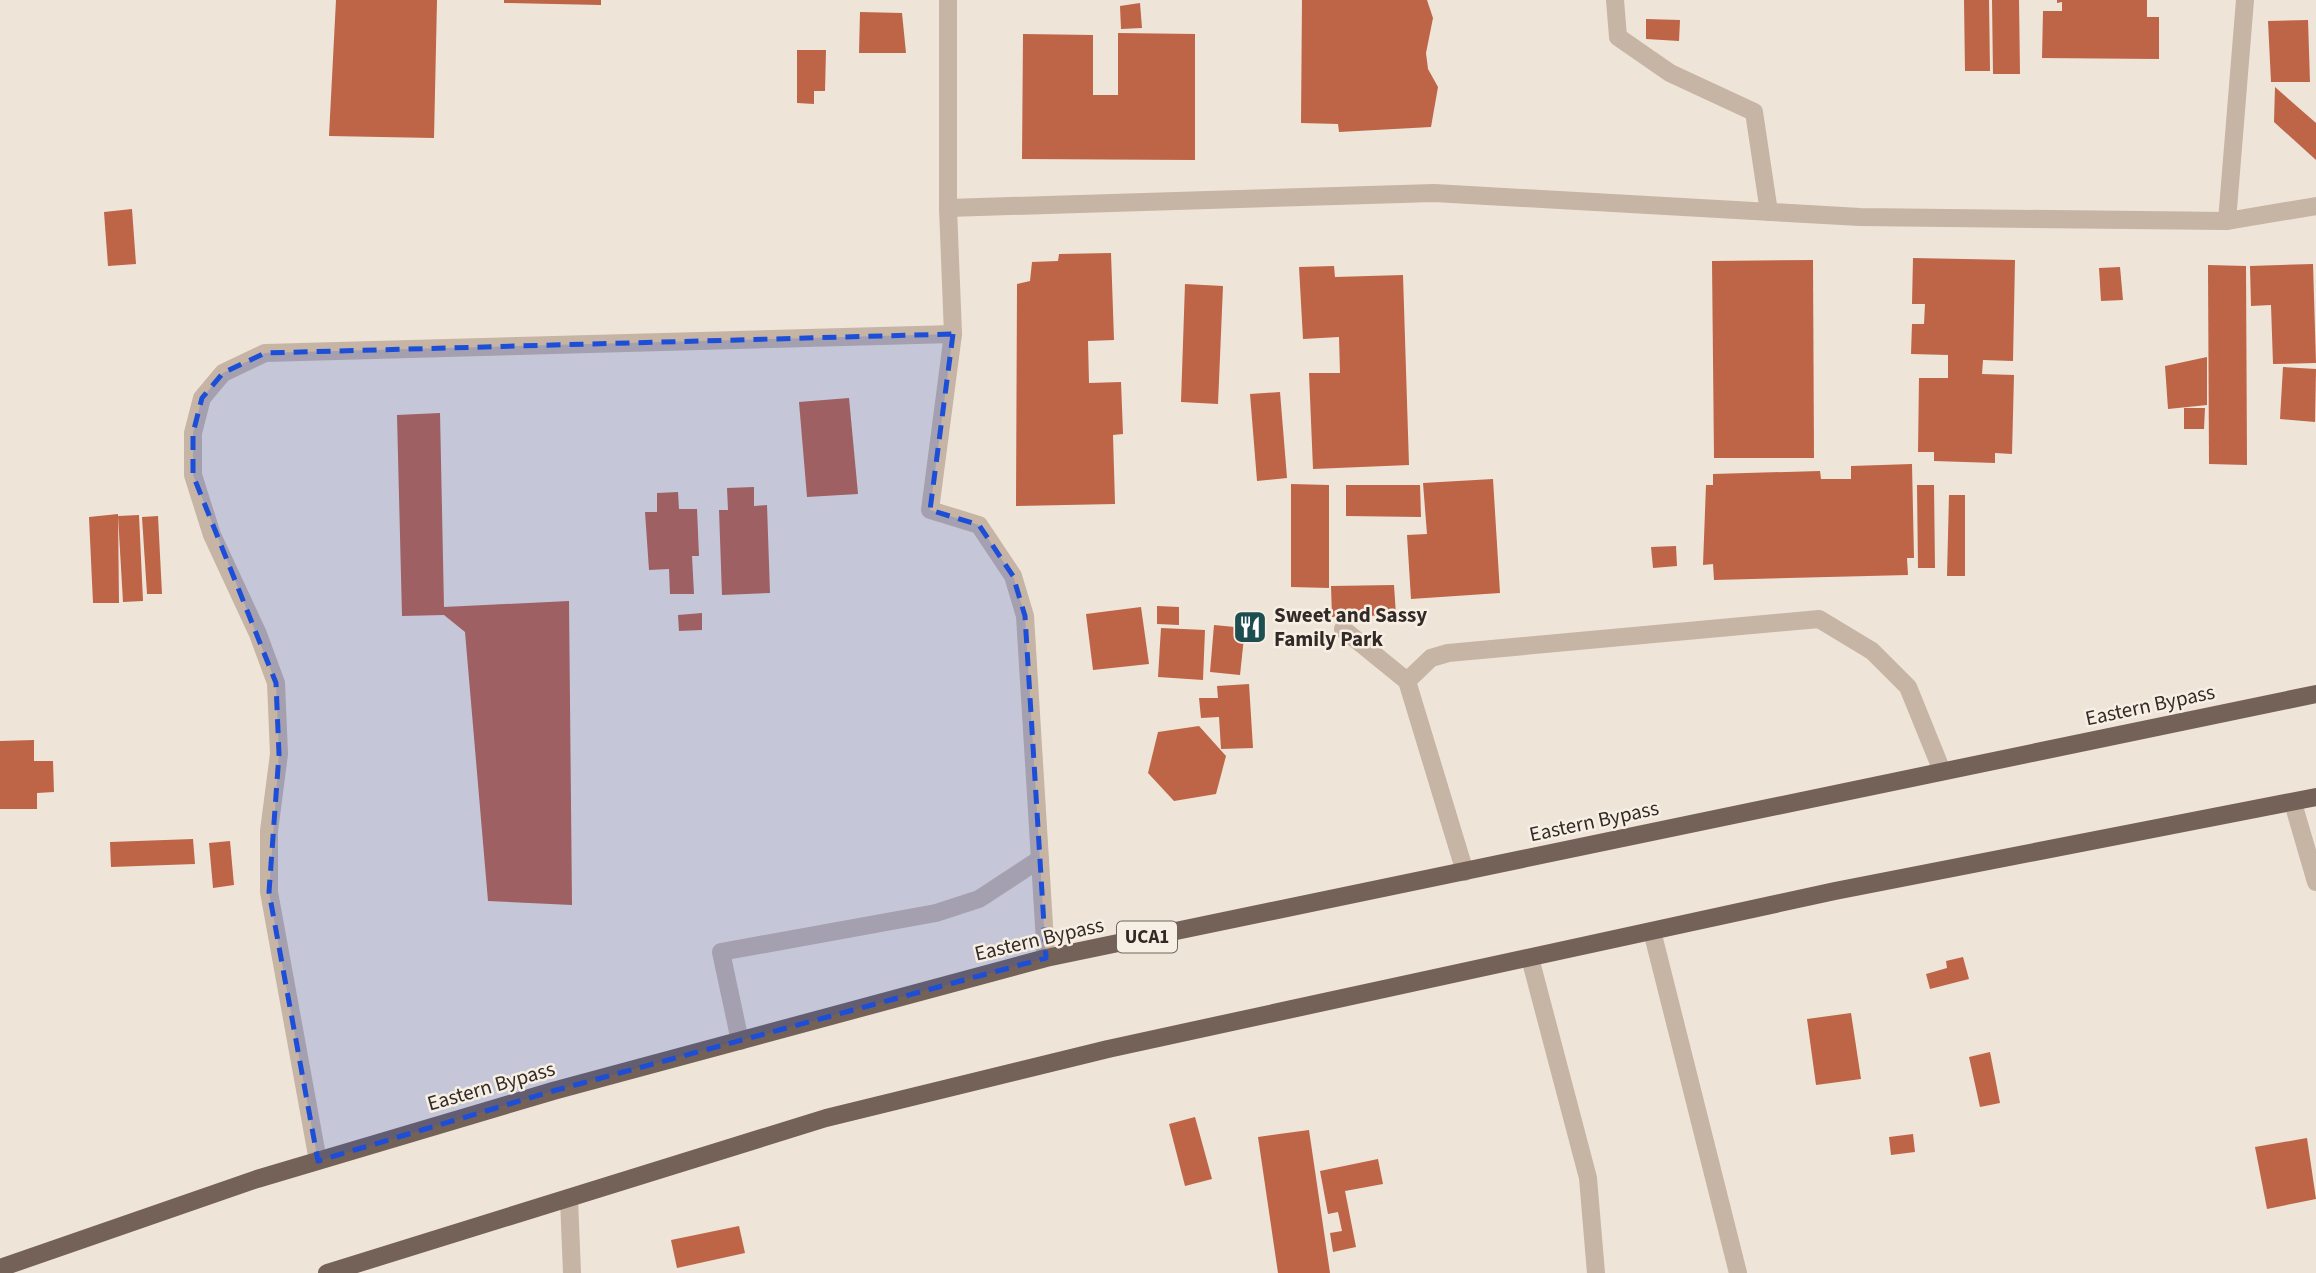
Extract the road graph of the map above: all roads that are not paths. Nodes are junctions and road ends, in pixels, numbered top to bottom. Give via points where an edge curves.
1 (948, 0) edge
2 (1615, 0) edge
3 (2245, 0) edge
4 (2316, 206) edge
5 (948, 208) junction
6 (1769, 212) junction
7 (2227, 220) junction
8 (953, 334) junction
9 (1342, 629) dead end
10 (1407, 681) junction
11 (2316, 694) edge
12 (1942, 771) junction
13 (2316, 797) edge
14 (2293, 803) junction
15 (1040, 859) junction
16 (1465, 872) junction
17 (2316, 882) edge
18 (1652, 931) junction
19 (1046, 958) junction
20 (1530, 958) junction
21 (740, 1041) junction
22 (318, 1161) junction
23 (569, 1199) junction
24 (0, 1268) edge
25 (327, 1273) edge
26 (572, 1273) edge
27 (1596, 1273) edge
28 (1738, 1273) edge

1 - 5 street
2 - 6 street via 1618,37 1670,73 1754,112
3 - 7 street
4 - 7 street
5 - 6 street via 1434,193
5 - 8 street
6 - 7 street
8 - 15 street via 930,510 979,525 1013,576 1025,616
8 - 22 street via 265,353 223,373 202,398 192,433 193,475 212,535 276,683 279,754 269,831 268,892
9 - 10 street
10 - 12 street via 1431,658 1448,653 1819,620 1872,650 1908,687
10 - 16 street
11 - 12 main road, Eastern Bypass / UCA1
12 - 16 main road, Eastern Bypass / UCA1
13 - 14 main road
14 - 17 street
14 - 18 main road
15 - 19 street
15 - 21 street via 979,899 936,914 722,952
16 - 19 main road, Eastern Bypass / UCA1
18 - 20 main road
18 - 28 street
19 - 21 main road, Eastern Bypass / UCA1
20 - 23 main road via 1108,1049 827,1118
20 - 27 street via 1588,1178
21 - 22 main road, Eastern Bypass / UCA1
22 - 24 main road, Eastern Bypass / UCA1
23 - 25 main road
23 - 26 street

